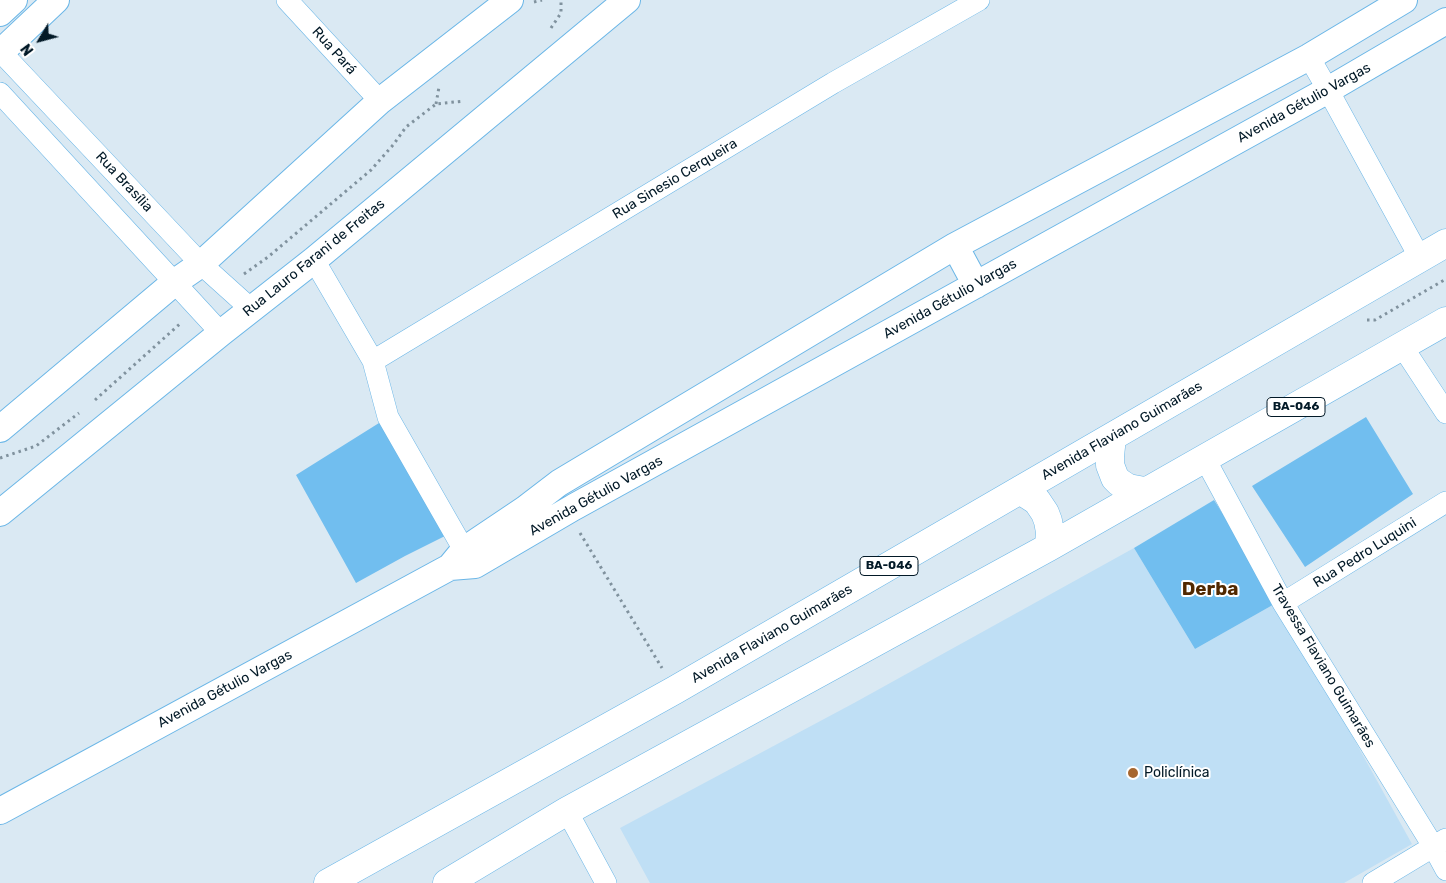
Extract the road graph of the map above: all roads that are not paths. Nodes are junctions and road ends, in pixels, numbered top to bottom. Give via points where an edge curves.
1 (14, 0) edge
2 (56, 0) edge
3 (288, 0) edge
4 (510, 0) edge
5 (627, 0) edge
6 (979, 0) edge
7 (1404, 0) edge
8 (0, 13) edge
9 (1446, 21) edge
10 (0, 52) edge
11 (1309, 57) junction
12 (1328, 90) junction
13 (0, 92) edge
14 (380, 101) junction
15 (1446, 243) edge
16 (955, 246) junction
17 (1420, 258) junction
18 (314, 260) junction
19 (201, 264) junction
20 (175, 282) junction
21 (976, 284) junction
22 (251, 309) junction
23 (1446, 321) edge
24 (221, 333) junction
25 (1402, 346) junction
26 (373, 361) junction
27 (1446, 413) edge
28 (0, 429) edge
29 (1112, 437) junction
30 (1205, 459) junction
31 (559, 483) junction
32 (1020, 490) junction
33 (1144, 491) junction
34 (1446, 502) edge
35 (570, 509) junction
36 (0, 513) edge
37 (1049, 547) junction
38 (463, 561) junction
39 (1283, 603) junction
40 (0, 811) edge
41 (567, 811) junction
42 (1440, 842) edge
43 (1446, 870) edge
44 (328, 883) edge
45 (447, 883) edge
46 (606, 883) edge
47 (1373, 883) edge

1 - 8 street
2 - 10 street
3 - 14 street, Rua Pará
4 - 14 street
5 - 18 street, Rua Lauro Farani de Freitas
6 - 26 street, Rua Sinesio Cerqueira via 833,83
7 - 11 street, Avenida Gétulio Vargas
9 - 12 street, Avenida Gétulio Vargas
10 - 19 street, Rua Brasília
11 - 12 street
11 - 16 street, Avenida Gétulio Vargas
12 - 17 street
12 - 21 street, Avenida Gétulio Vargas
13 - 20 street
14 - 19 street
15 - 17 main road, Avenida Flaviano Guimarães / BA-046
16 - 21 street
16 - 31 street, Avenida Gétulio Vargas
17 - 29 main road, Avenida Flaviano Guimarães / BA-046
18 - 22 street, Rua Lauro Farani de Freitas
18 - 26 street
19 - 20 street
19 - 22 street, Rua Brasília
20 - 24 street
20 - 28 street
21 - 35 street, Avenida Gétulio Vargas
22 - 24 street, Rua Lauro Farani de Freitas
23 - 25 main road, BA-046
24 - 36 street, Rua Lauro Farani de Freitas
25 - 27 street
25 - 30 main road, BA-046
26 - 38 street via 388,417
29 - 32 main road, Avenida Flaviano Guimarães / BA-046
29 - 33 main road via 1110,465 1115,478 1128,488
30 - 33 main road, BA-046
30 - 39 street, Travessa Flaviano Guimarães
31 - 35 street
31 - 38 street, Avenida Gétulio Vargas
32 - 37 main road via 1037,501 1045,514 1050,532
32 - 44 main road, Avenida Flaviano Guimarães / BA-046 via 675,690
33 - 37 main road, BA-046
34 - 39 street, Rua Pedro Luquini
35 - 38 street, Avenida Gétulio Vargas
37 - 41 main road, BA-046
38 - 40 street, Avenida Gétulio Vargas
39 - 42 street, Travessa Flaviano Guimarães
41 - 45 main road, BA-046
41 - 46 street
42 - 43 street, Travessa Flaviano Guimarães
42 - 47 street

